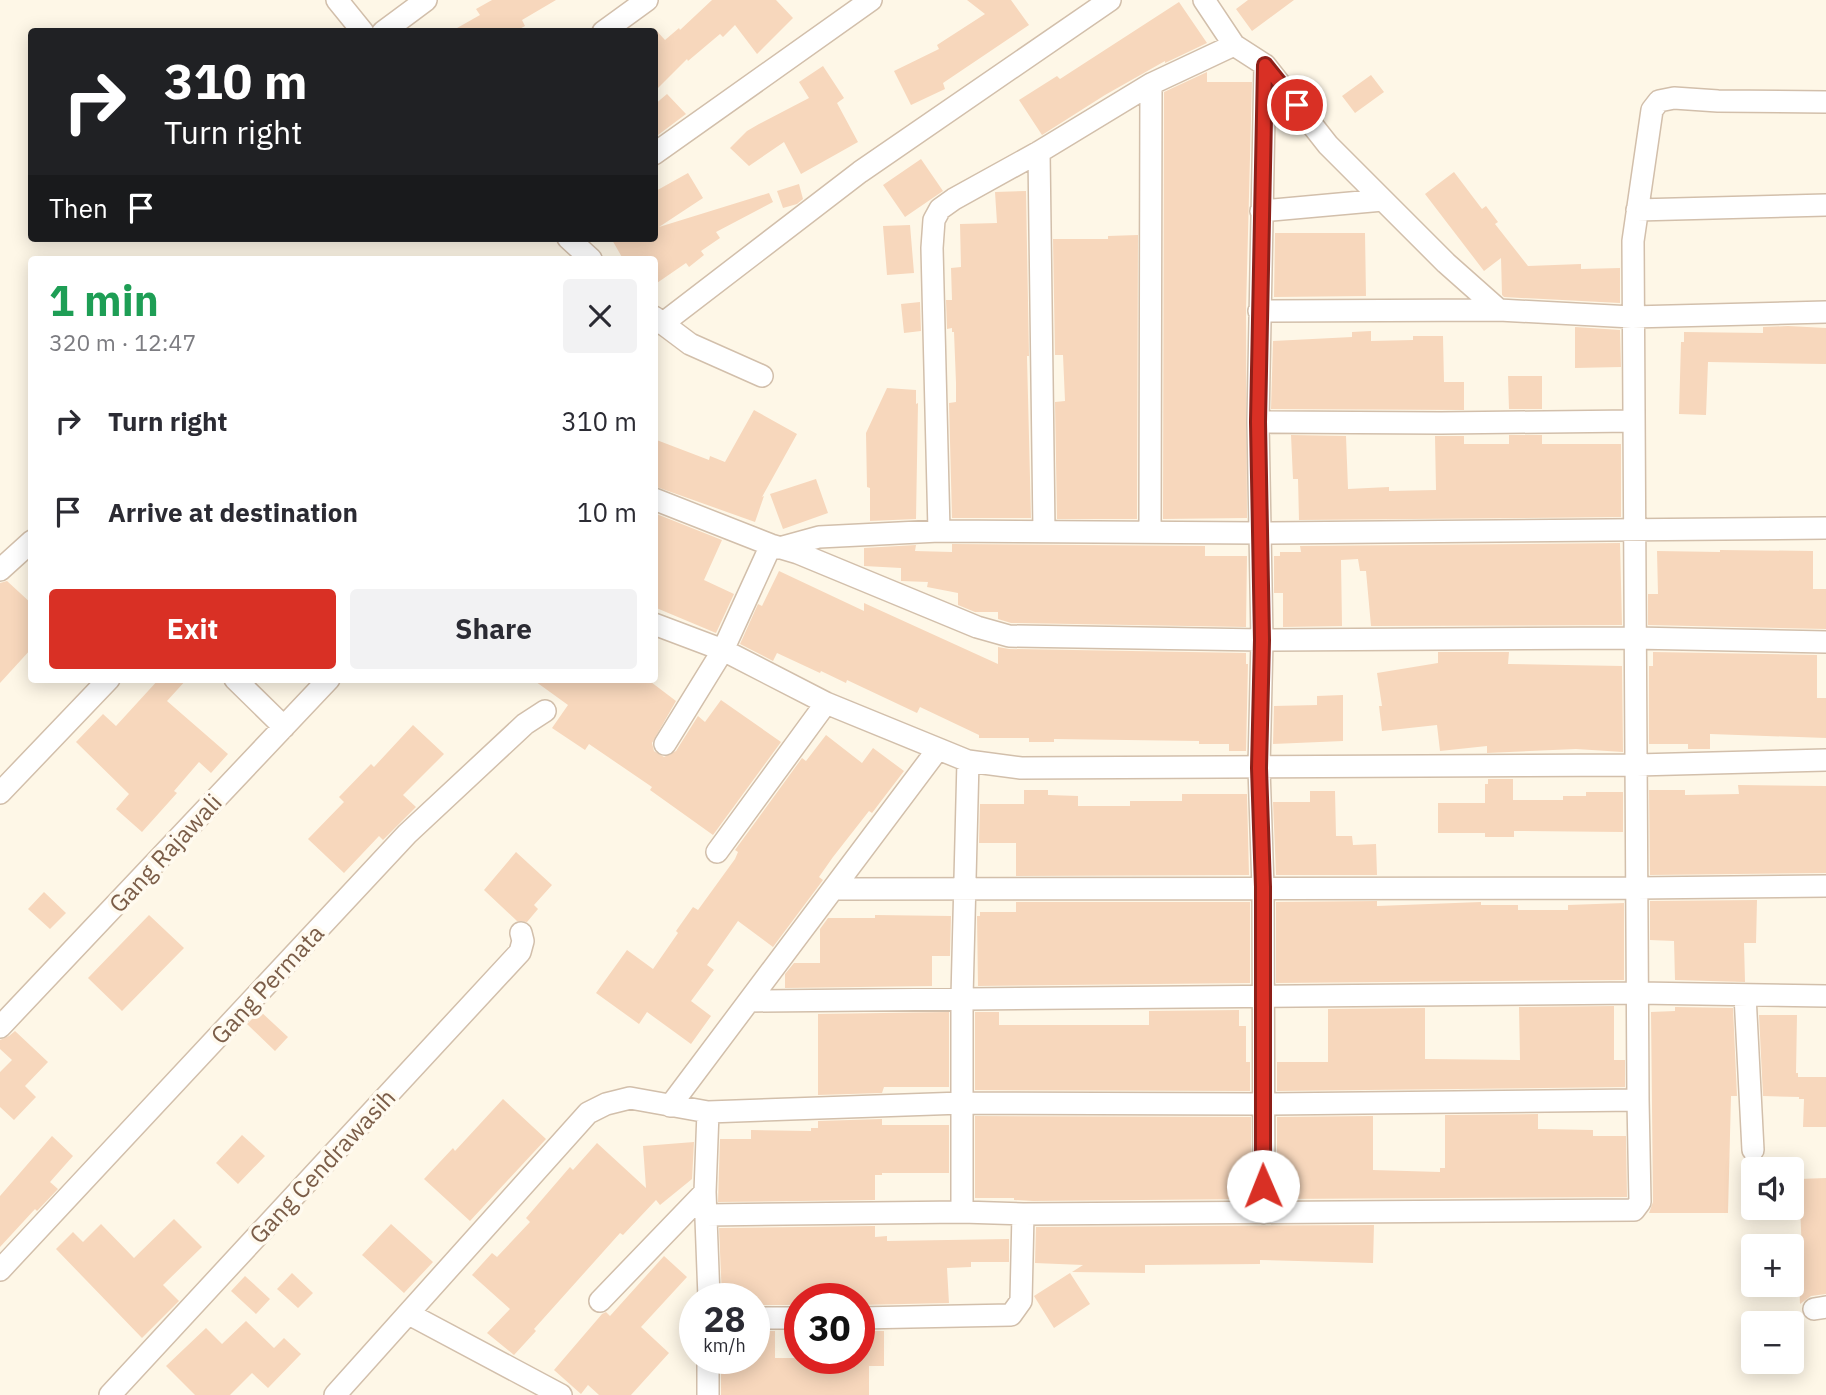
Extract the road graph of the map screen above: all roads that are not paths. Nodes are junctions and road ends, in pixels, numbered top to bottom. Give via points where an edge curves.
1 (337, 0) edge
2 (426, 0) edge
3 (647, 0) edge
4 (871, 0) edge
5 (1110, 0) edge
6 (1204, 0) edge
7 (360, 28) edge
8 (388, 28) edge
9 (608, 28) edge
10 (1234, 45) junction
11 (1265, 65) junction
12 (1150, 84) junction
13 (1826, 102) edge
14 (658, 151) edge
15 (1039, 152) junction
16 (1382, 200) junction
17 (1826, 205) edge
18 (1637, 210) junction
19 (1261, 211) junction
20 (572, 242) edge
21 (588, 256) edge
22 (1499, 310) junction
23 (1259, 311) junction
24 (1826, 312) edge
25 (1632, 317) junction
26 (658, 320) edge
27 (762, 376) dead end
28 (1634, 421) junction
29 (1258, 422) junction
30 (658, 501) edge
31 (1826, 528) edge
32 (939, 531) junction
33 (1044, 531) junction
34 (1150, 531) junction
35 (1635, 531) junction
36 (1260, 533) junction
37 (28, 545) edge
38 (775, 547) junction
39 (0, 570) edge
40 (658, 626) edge
41 (1635, 638) junction
42 (1262, 640) junction
43 (1826, 642) edge
44 (723, 650) junction
45 (105, 683) edge
46 (239, 683) edge
47 (325, 683) edge
48 (826, 703) junction
49 (545, 711) dead end
50 (284, 727) junction
51 (665, 744) dead end
52 (938, 749) junction
53 (1826, 760) edge
54 (968, 761) junction
55 (1637, 765) junction
56 (1259, 768) junction
57 (0, 793) edge
58 (717, 852) dead end
59 (1826, 886) edge
60 (1263, 887) junction
61 (833, 888) junction
62 (963, 888) junction
63 (1637, 888) junction
64 (521, 933) dead end
65 (1637, 993) junction
66 (1745, 995) junction
67 (1263, 996) junction
68 (1826, 996) edge
69 (962, 997) junction
70 (749, 1001) junction
71 (0, 1027) edge
72 (1638, 1100) junction
73 (962, 1103) junction
74 (1262, 1104) junction
75 (670, 1106) junction
76 (708, 1112) junction
77 (1752, 1150) dead end
78 (705, 1192) junction
79 (962, 1212) junction
80 (1264, 1213) junction
81 (1023, 1214) junction
82 (706, 1216) junction
83 (0, 1270) edge
84 (708, 1283) edge
85 (600, 1301) dead end
86 (409, 1314) junction
87 (875, 1318) edge
88 (708, 1374) edge
89 (556, 1394) edge
90 (110, 1395) edge
91 (335, 1395) edge
92 (708, 1395) edge

1 - 7 street
2 - 8 street
3 - 9 street
4 - 14 street
5 - 26 street via 860,172
6 - 10 street
10 - 11 street
10 - 12 street
11 - 16 street via 1328,145
11 - 19 street
12 - 15 street
12 - 34 street
13 - 18 street via 1658,101 1652,110
15 - 32 street via 954,199 940,209 932,228
15 - 33 street
16 - 19 street
16 - 22 street
17 - 18 street
18 - 25 street
19 - 23 street
20 - 21 street
22 - 23 street
22 - 25 street
23 - 29 street
24 - 25 street
25 - 28 street
26 - 27 street via 690,344
28 - 29 street
28 - 35 street
29 - 36 street
30 - 38 street
31 - 35 street
32 - 33 street
32 - 38 street via 819,537
33 - 34 street
34 - 36 street
35 - 36 street
35 - 41 street
36 - 42 street
37 - 39 street
38 - 42 street via 1009,636
38 - 44 street
40 - 44 street
41 - 42 street
41 - 43 street
41 - 55 street
42 - 56 street
44 - 48 street
44 - 51 street
45 - 57 street
46 - 50 street
47 - 50 street, Gang Rajawali
48 - 52 street
48 - 58 street
49 - 83 street, Gang Permata via 525,724 407,834
50 - 71 street, Gang Rajawali
52 - 54 street
52 - 61 street
53 - 55 street
54 - 56 street via 1021,768
54 - 62 street
55 - 56 street
55 - 63 street
56 - 60 street
59 - 63 street
60 - 62 street
60 - 63 street
60 - 67 street
61 - 62 street
61 - 70 street
62 - 69 street
63 - 65 street
64 - 90 street, Gang Cendrawasih via 520,952
65 - 66 street
65 - 67 street
65 - 72 street
66 - 68 street
66 - 77 street
67 - 69 street
67 - 74 street
69 - 70 street
69 - 73 street
70 - 75 street
72 - 74 street
72 - 80 street via 1640,1202 1634,1210
73 - 74 street
73 - 76 street
73 - 79 street
74 - 80 street
75 - 76 street
75 - 86 street via 630,1098 588,1113
76 - 78 street
78 - 82 street
78 - 85 street
79 - 81 street
79 - 82 street
80 - 81 street
81 - 87 street via 1021,1301 1011,1315
82 - 84 street
86 - 89 street
86 - 91 street
88 - 92 street

